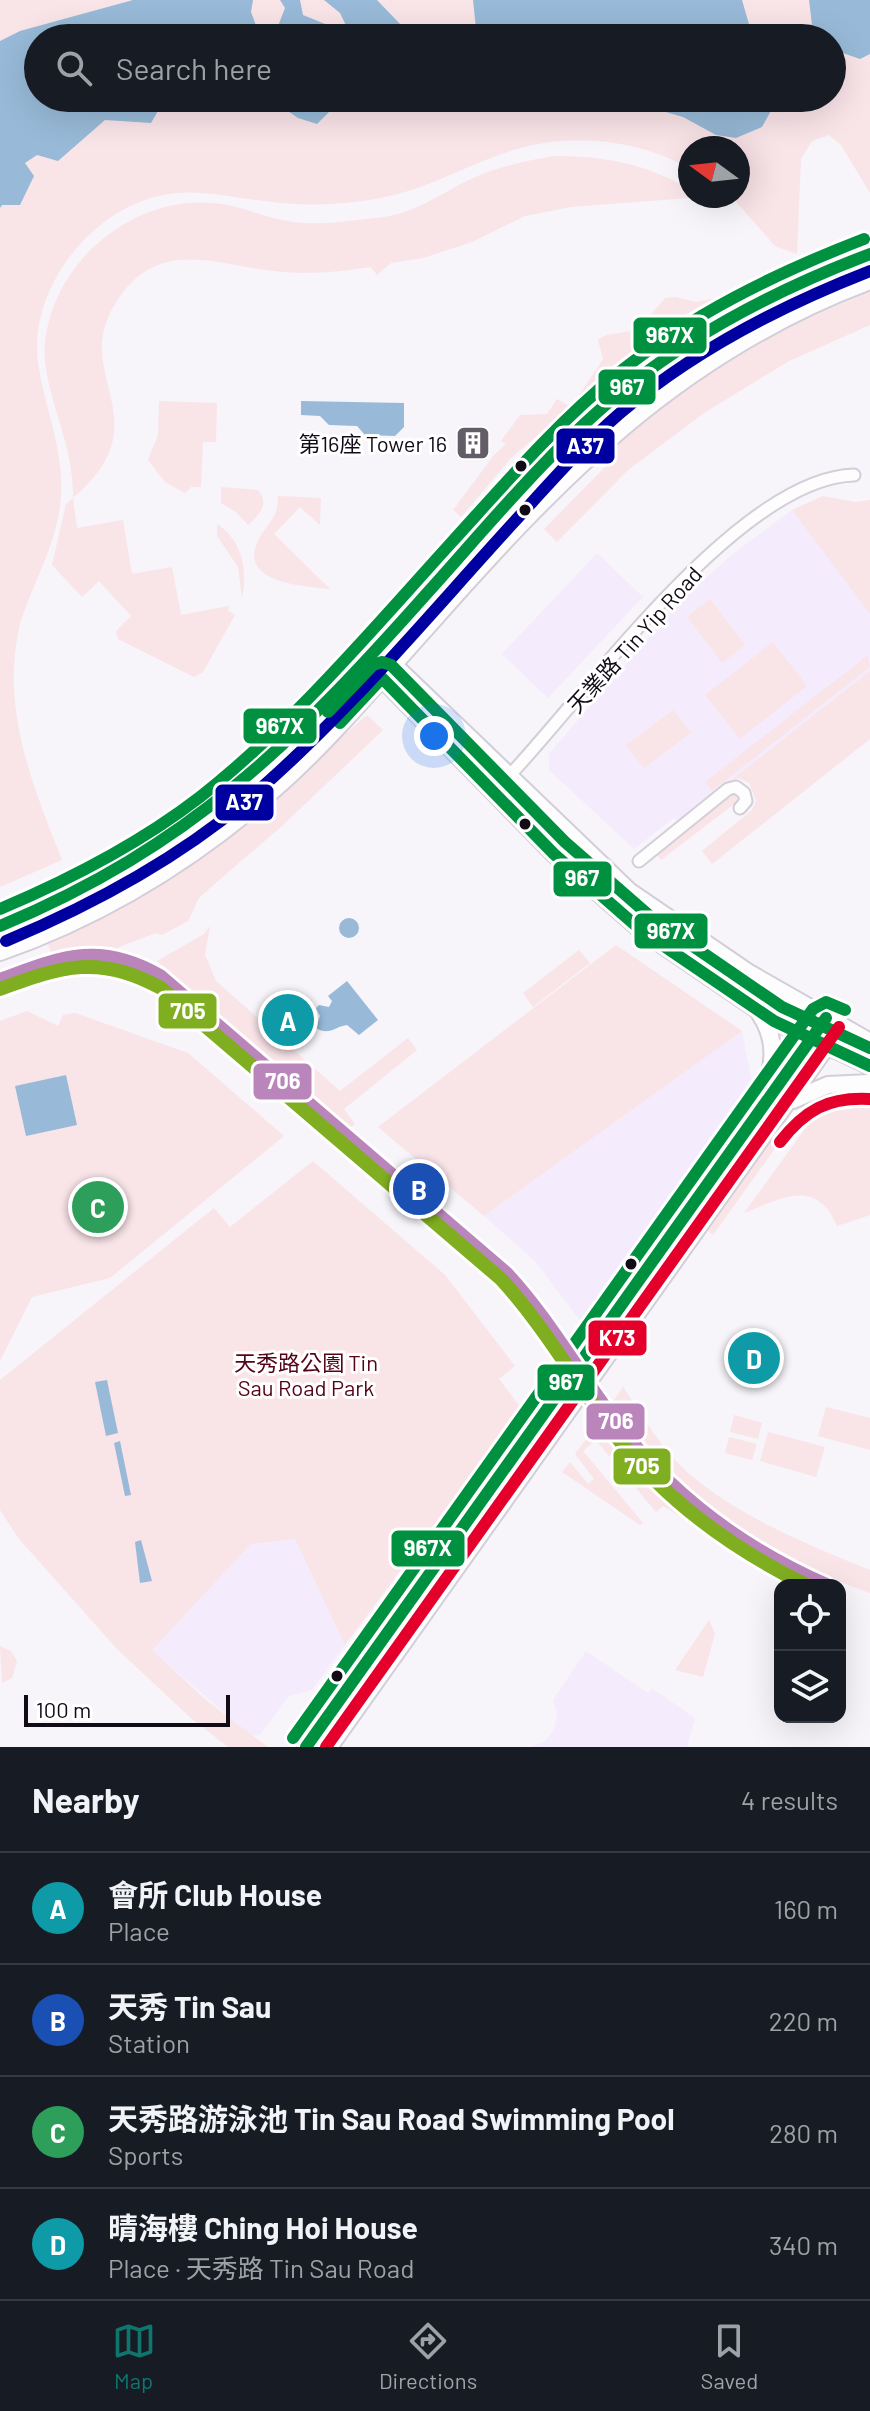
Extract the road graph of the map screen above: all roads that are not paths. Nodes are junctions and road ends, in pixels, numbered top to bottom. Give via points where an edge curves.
1 (870, 254) edge
2 (870, 280) edge
3 (854, 475) dead end
4 (370, 654) junction
5 (392, 671) junction
6 (509, 776) junction
7 (740, 808) dead end
8 (639, 861) dead end
9 (0, 926) edge
10 (0, 951) edge
11 (760, 1012) junction
12 (826, 1018) junction
13 (841, 1026) junction
14 (810, 1040) junction
15 (870, 1042) edge
16 (828, 1047) junction
17 (870, 1066) edge
18 (870, 1083) edge
19 (788, 1103) junction
20 (725, 1159) junction
21 (306, 1747) edge
22 (329, 1747) edge

1 - 4 main road via 747,310 628,386 558,451
2 - 5 main road via 782,319 681,378 573,468 508,535 469,595
3 - 6 street, 天業路 Tin Yip Road via 800,488 713,554 662,602
4 - 5 street
4 - 9 main road via 267,761 201,815 94,883
5 - 6 street
5 - 10 main road via 283,779 216,835 106,905
5 - 11 street via 526,826 602,898 682,961
6 - 12 street via 658,914
7 - 8 street via 744,793 728,789
11 - 14 street
11 - 20 street via 773,1048 770,1075
12 - 13 street
12 - 14 street
13 - 15 street
13 - 16 street
14 - 16 street
14 - 20 street
16 - 17 street
16 - 19 street
18 - 19 street via 828,1085
19 - 22 street
20 - 21 street

